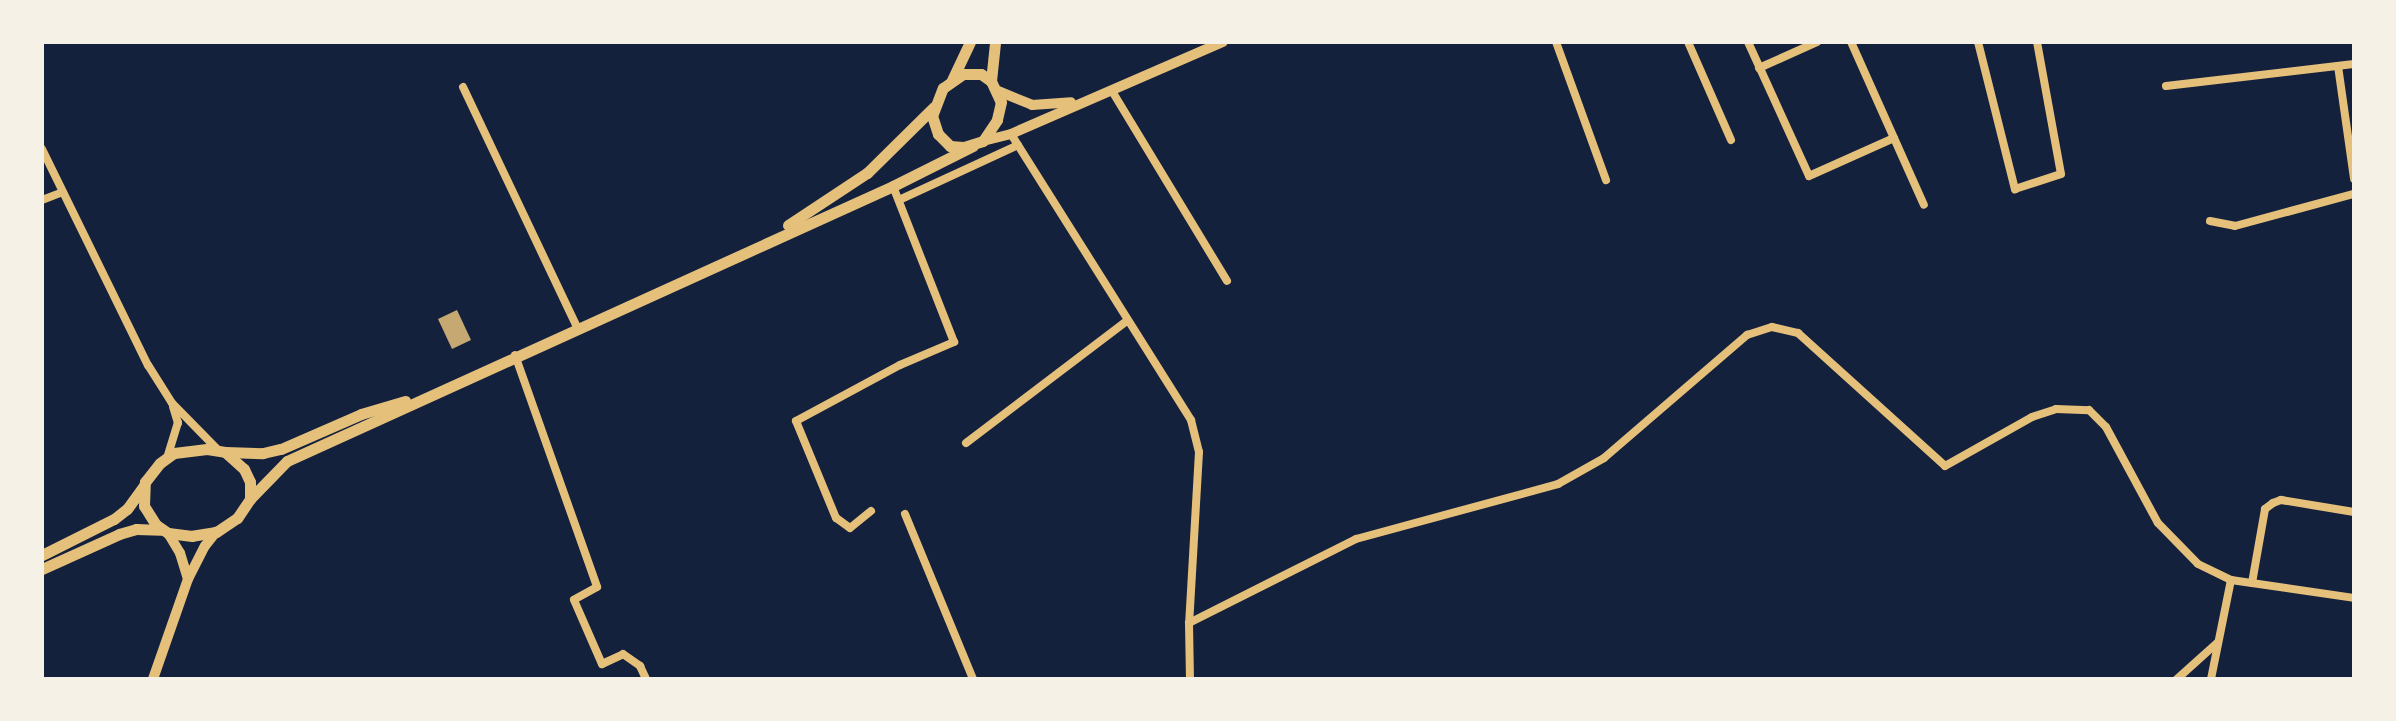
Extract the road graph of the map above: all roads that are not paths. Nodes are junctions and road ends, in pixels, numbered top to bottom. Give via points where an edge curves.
1 (970, 42) edge
2 (995, 42) edge
3 (1223, 42) edge
4 (1556, 42) edge
5 (1688, 42) edge
6 (1748, 42) edge
7 (1817, 42) edge
8 (1851, 42) edge
9 (1978, 42) edge
10 (2037, 42) edge
11 (1201, 46) edge
12 (2354, 64) edge
13 (2338, 66) junction
14 (1759, 68) junction
15 (952, 80) junction
16 (994, 86) junction
17 (2166, 86) dead end
18 (463, 87) dead end
19 (1112, 91) junction
20 (1085, 100) junction
21 (934, 107) junction
22 (1011, 134) junction
23 (1894, 138) junction
24 (1731, 140) dead end
25 (978, 143) junction
26 (1018, 145) junction
27 (42, 149) edge
28 (2354, 179) edge
29 (1606, 180) dead end
30 (893, 186) junction
31 (63, 192) junction
32 (2354, 194) edge
33 (42, 200) edge
34 (899, 200) junction
35 (1924, 205) dead end
36 (2210, 221) dead end
37 (750, 249) junction
38 (1227, 281) dead end
39 (1128, 320) junction
40 (577, 327) junction
41 (515, 355) junction
42 (425, 395) junction
43 (172, 403) junction
44 (966, 443) dead end
45 (222, 452) junction
46 (167, 457) junction
47 (144, 485) junction
48 (250, 499) junction
49 (871, 511) dead end
50 (2354, 512) edge
51 (905, 514) dead end
52 (166, 532) junction
53 (216, 532) junction
54 (42, 555) edge
55 (42, 569) edge
56 (188, 579) junction
57 (2231, 580) junction
58 (2252, 583) junction
59 (2354, 598) edge
60 (1189, 623) junction
61 (2218, 642) junction
62 (153, 679) edge
63 (646, 679) edge
64 (973, 679) edge
65 (1190, 679) edge
66 (2177, 679) edge
67 (2211, 679) edge

1 - 15 main road
2 - 16 main road
3 - 11 street
4 - 29 street
5 - 24 street
6 - 14 street
7 - 14 street
8 - 23 street
9 - 10 street via 2015,189 2061,174
11 - 19 street
12 - 13 street
13 - 17 street
13 - 28 street
14 - 23 street via 1809,176
15 - 16 main road via 971,73
15 - 21 main road
16 - 20 street via 1032,105
16 - 25 main road via 1001,102 997,120
18 - 40 street
19 - 20 street
19 - 38 street
20 - 22 street
21 - 25 main road via 938,134 950,146
21 - 37 main road via 859,179
22 - 25 street
22 - 26 street
23 - 35 street
25 - 30 main road
26 - 34 street
26 - 39 street
27 - 31 street
30 - 34 street
30 - 37 main road
31 - 33 street
31 - 43 street
32 - 36 street via 2235,226
34 - 49 street via 954,342 796,421 836,518 850,528
37 - 40 main road
39 - 44 street
39 - 60 street via 1191,420 1199,452
40 - 41 main road
41 - 42 main road
41 - 63 street via 597,587 574,600 602,664 623,654 640,666
42 - 45 main road via 361,414 281,449
42 - 48 main road via 287,461
43 - 45 street
43 - 46 street via 178,423
45 - 46 main road via 195,448
45 - 48 main road via 244,469
46 - 47 main road
47 - 52 main road via 144,506
47 - 54 main road via 114,519
48 - 53 main road via 237,518
50 - 58 street via 2273,503 2265,509
51 - 64 street
52 - 53 main road
52 - 55 main road via 136,529 119,534
52 - 56 street
53 - 56 street
56 - 62 street
57 - 58 street
57 - 60 street via 2198,564 2174,543 2106,427 2089,410 2056,409 2032,417 1945,466 1798,333 1772,327 1747,335 1604,458 1558,484 1356,539
57 - 61 street
58 - 59 street
60 - 65 street
61 - 66 street
61 - 67 street

